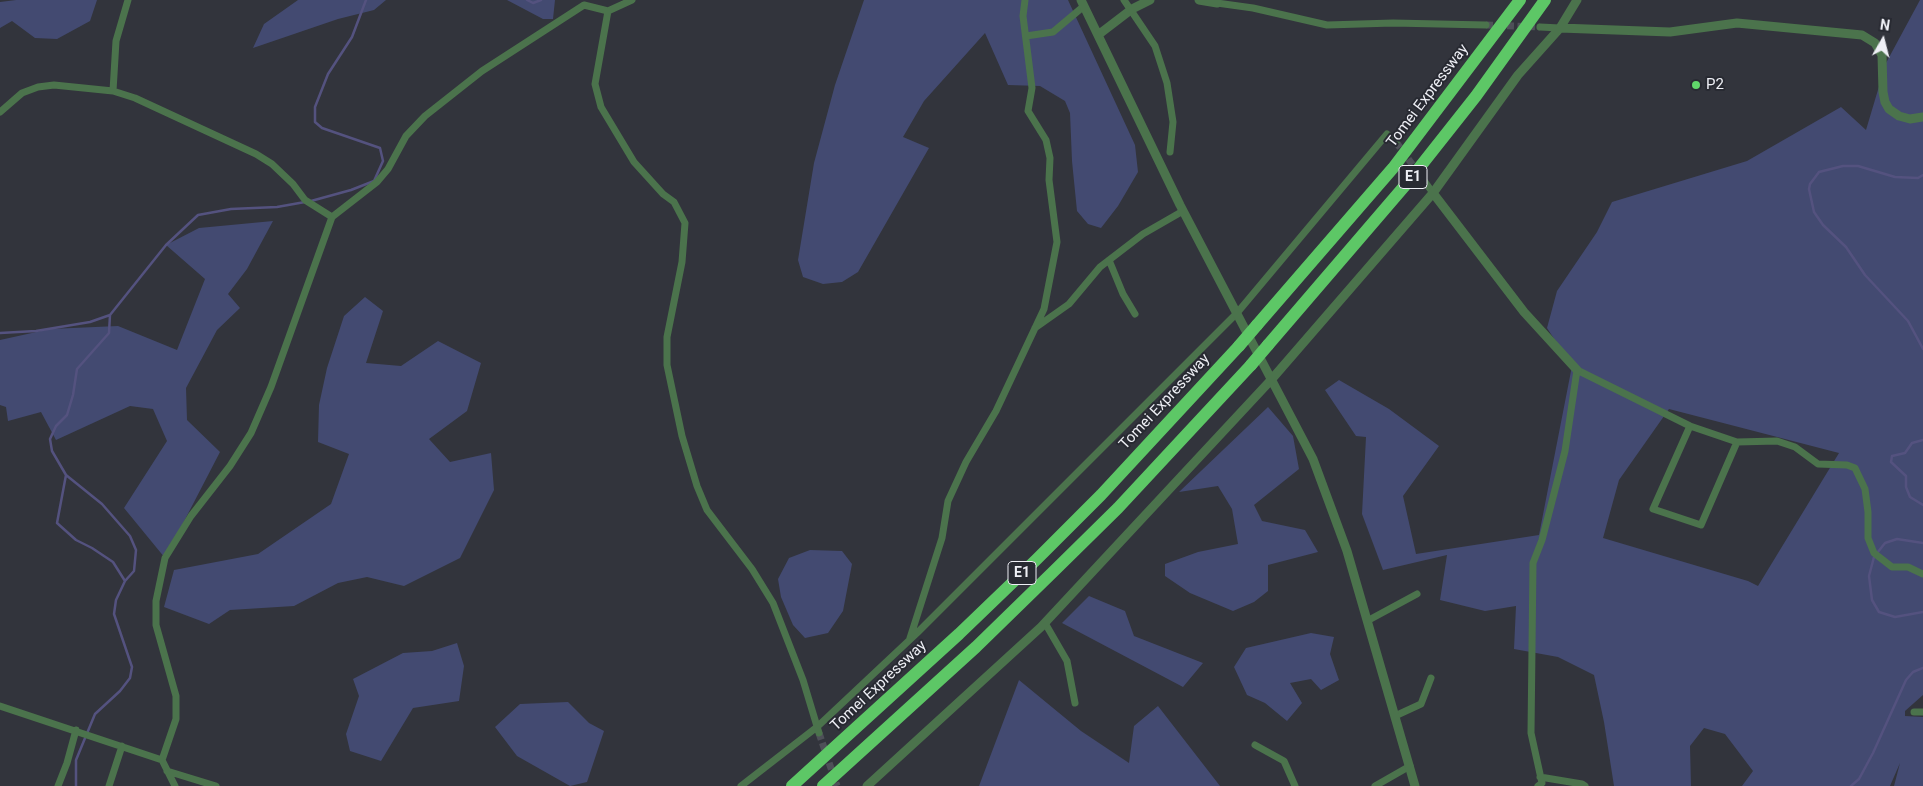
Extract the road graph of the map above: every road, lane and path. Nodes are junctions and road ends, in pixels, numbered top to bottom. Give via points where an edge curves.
1 (128, 0) edge
2 (632, 0) edge
3 (1025, 0) edge
4 (1124, 0) edge
5 (1150, 0) edge
6 (1199, 0) edge
7 (1520, 0) edge
8 (1545, 0) edge
9 (1577, 0) edge
10 (584, 2) edge
11 (1083, 3) edge
12 (1217, 3) joint
13 (1132, 9) junction
14 (608, 11) junction
15 (1486, 25) tunnel mouth
16 (1540, 28) tunnel mouth
17 (1560, 28) junction
18 (1098, 35) junction
19 (1026, 36) junction
20 (114, 91) junction
21 (1923, 111) edge
22 (0, 112) edge
23 (1910, 116) junction
24 (1923, 117) edge
25 (1396, 142) dead end
26 (1170, 152) dead end
27 (1425, 182) tunnel mouth
28 (1433, 192) junction
29 (1183, 211) junction
30 (332, 217) junction
31 (1109, 260) junction
32 (1237, 312) junction
33 (1135, 314) dead end
34 (1033, 329) junction
35 (1577, 370) junction
36 (1271, 380) junction
37 (1690, 426) junction
38 (1738, 442) junction
39 (1923, 574) edge
40 (1417, 594) dead end
41 (1367, 621) junction
42 (1045, 623) junction
43 (910, 640) junction
44 (1432, 678) dead end
45 (1075, 703) dead end
46 (0, 706) edge
47 (1914, 712) dead end
48 (1923, 712) edge
49 (1395, 716) junction
50 (76, 730) junction
51 (818, 730) junction
52 (1255, 745) dead end
53 (122, 746) junction
54 (162, 760) junction
55 (1410, 766) junction
56 (167, 771) junction
57 (1540, 777) junction
58 (58, 786) edge
59 (109, 786) edge
60 (175, 786) edge
61 (216, 786) edge
62 (741, 786) edge
63 (792, 786) edge
64 (823, 786) edge
65 (867, 786) edge
66 (1296, 786) edge
67 (1375, 786) edge
68 (1415, 786) edge
69 (1538, 786) edge
70 (1585, 786) edge

1 - 20 street via 116,41
2 - 14 street
3 - 19 street
4 - 13 street
5 - 13 street
6 - 12 street
7 - 63 highway, Tomei Expressway / E1, bridge via 1393,168 1239,346 1101,495 960,634
8 - 64 highway, E1, bridge via 1476,96 1408,182 1251,365 1118,508 1054,571
9 - 17 street
10 - 14 street
10 - 30 street via 482,71 424,116 406,136 378,182
11 - 18 street
11 - 19 street via 1053,32
12 - 15 street via 1327,25
13 - 18 street
13 - 26 street via 1155,46 1167,83 1173,122
14 - 51 street via 595,84 600,107 634,162 674,202 685,223 682,262 666,337 667,365 682,436 707,510 752,569 773,603 803,680
16 - 17 street
17 - 23 street via 1662,32 1738,23 1862,35 1875,43 1882,55 1885,102 1890,109
17 - 28 street via 1518,75
18 - 29 street
19 - 34 street via 1032,88 1028,111 1046,140 1050,158 1048,180 1056,242 1044,309
20 - 22 street via 54,85 38,87 22,93
20 - 30 street via 136,98 256,154 272,164 305,200
21 - 23 street
23 - 24 street
25 - 32 street via 1388,134
27 - 28 street
28 - 35 street via 1524,312
28 - 36 street
29 - 31 street via 1143,234
29 - 32 street
30 - 54 street via 252,433 191,516 165,558 156,601 156,625 176,696 176,719
31 - 33 street
31 - 34 street via 1069,304
32 - 36 street
32 - 43 street
34 - 43 street via 996,411 948,501 942,538
35 - 37 street
35 - 57 street via 1565,451 1533,563 1531,733
36 - 41 street via 1313,459 1347,551
36 - 42 street
37 - 38 street
37 - 38 street via 1653,509 1702,525
38 - 39 street via 1777,441 1795,447 1818,464 1855,468 1864,488 1868,538 1874,553 1892,567 1908,567
40 - 41 street
41 - 49 street
42 - 45 street via 1067,661
42 - 65 street
43 - 51 street
44 - 49 street via 1421,704
46 - 50 street
47 - 48 street
49 - 55 street
50 - 53 street
50 - 58 street
51 - 62 street
52 - 66 street via 1284,761
53 - 54 street
53 - 59 street
54 - 56 street
55 - 67 street
55 - 68 street
56 - 60 street
56 - 61 street
57 - 69 street via 1542,783
57 - 70 street

